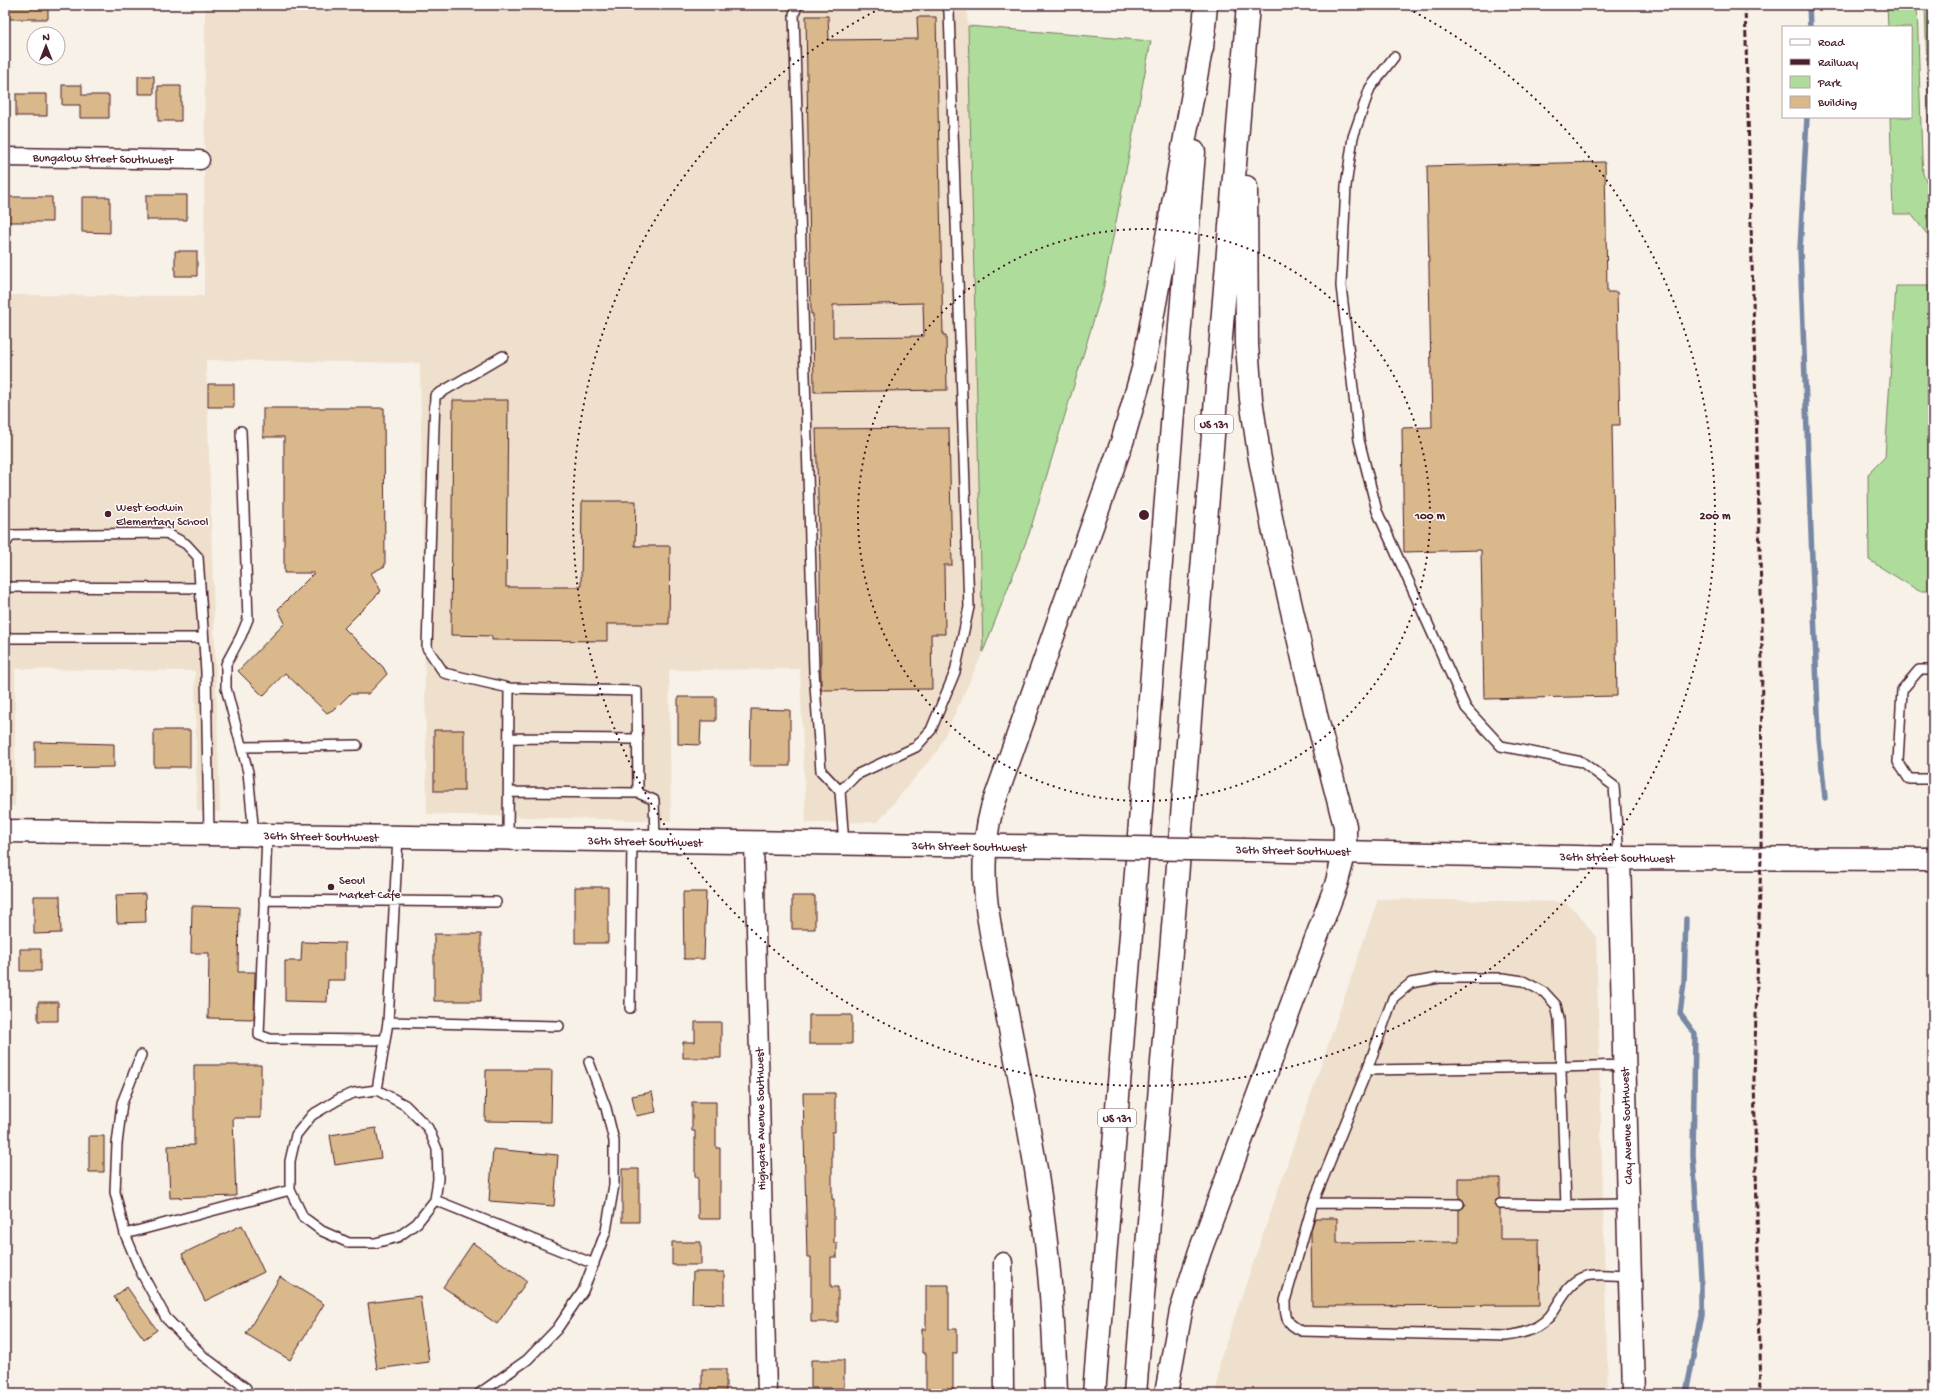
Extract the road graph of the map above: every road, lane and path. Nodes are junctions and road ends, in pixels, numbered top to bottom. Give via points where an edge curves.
1 (798, 5) edge
2 (947, 5) edge
3 (1206, 5) edge
4 (1248, 5) edge
5 (1204, 33) junction
6 (1245, 46) junction
7 (1394, 56) dead end
8 (5, 157) edge
9 (200, 160) dead end
10 (503, 356) dead end
11 (241, 431) dead end
12 (5, 545) edge
13 (5, 586) edge
14 (200, 588) junction
15 (5, 638) edge
16 (204, 642) junction
17 (1933, 670) edge
18 (509, 688) junction
19 (509, 738) junction
20 (638, 739) junction
21 (357, 745) dead end
22 (242, 747) junction
23 (1933, 779) edge
24 (840, 791) junction
25 (508, 792) junction
26 (638, 794) junction
27 (5, 831) edge
28 (209, 834) junction
29 (260, 835) junction
30 (398, 837) junction
31 (508, 839) junction
32 (632, 841) junction
33 (655, 842) junction
34 (754, 843) junction
35 (844, 844) junction
36 (984, 846) junction
37 (1345, 851) junction
38 (1619, 858) junction
39 (1933, 859) edge
40 (264, 900) junction
41 (395, 901) junction
42 (496, 902) dead end
43 (630, 1008) dead end
44 (388, 1022) junction
45 (559, 1026) dead end
46 (385, 1040) junction
47 (141, 1055) dead end
48 (589, 1062) dead end
49 (1625, 1064) junction
50 (1561, 1067) junction
51 (1367, 1070) junction
52 (377, 1090) junction
53 (290, 1190) junction
54 (435, 1200) junction
55 (1313, 1203) junction
56 (1459, 1204) dead end
57 (1500, 1204) dead end
58 (1628, 1204) junction
59 (1566, 1205) junction
60 (125, 1234) junction
61 (1003, 1262) dead end
62 (594, 1264) junction
63 (1630, 1276) junction
64 (246, 1388) dead end
65 (480, 1393) edge
66 (767, 1394) edge
67 (1004, 1394) edge
68 (1056, 1394) edge
69 (1094, 1394) edge
70 (1135, 1394) edge
71 (1166, 1394) edge
72 (1633, 1394) edge

1 - 24 lane via 794,14 814,671 820,771
2 - 24 lane via 969,607 955,672 931,730 916,747 856,775
3 - 5 main road, US 131
4 - 6 main road, US 131
5 - 36 main road via 1141,376 1121,446 992,808
5 - 69 main road, US 131
6 - 37 main road via 1247,345 1251,399 1273,528 1316,715 1345,826
6 - 70 main road, US 131
7 - 38 lane via 1370,88 1353,137 1346,186 1341,286 1360,440 1377,511 1466,708 1501,746 1582,762 1614,786
8 - 9 street, Bungalow Street Southwest
10 - 18 lane via 435,396 427,648 444,673
11 - 22 lane via 248,619 226,664 226,688
12 - 14 lane via 11,535 166,533 186,544 198,557
13 - 14 lane
14 - 16 lane
15 - 16 lane
16 - 28 lane
17 - 23 lane via 1919,670 1902,690 1898,762 1909,779
18 - 19 lane
18 - 20 lane via 634,689 638,692
19 - 20 lane
19 - 25 lane
20 - 26 lane
21 - 22 lane
22 - 29 lane
24 - 35 lane
25 - 26 lane
25 - 31 lane
26 - 33 lane via 654,800
27 - 28 main road, 36th Street Southwest
28 - 29 main road, 36th Street Southwest
29 - 30 main road, 36th Street Southwest
29 - 40 lane
30 - 31 main road, 36th Street Southwest
30 - 41 lane
31 - 32 main road, 36th Street Southwest
32 - 33 main road, 36th Street Southwest
32 - 43 lane
33 - 34 main road, 36th Street Southwest
34 - 35 main road, 36th Street Southwest
34 - 66 street, Highgate Avenue Southwest
35 - 36 main road, 36th Street Southwest
36 - 37 main road, 36th Street Southwest, bridge
36 - 68 main road via 984,882 990,929 1031,1137 1038,1186 1053,1322
37 - 38 main road, 36th Street Southwest
37 - 71 main road via 1336,886 1200,1251 1182,1311
38 - 39 main road, 36th Street Southwest
38 - 49 main road, Clay Avenue Southwest
40 - 41 lane
40 - 46 lane via 259,1035 270,1039
41 - 42 lane
41 - 44 lane
44 - 45 lane
44 - 46 lane
46 - 52 lane
47 - 60 lane via 122,1103 117,1144 115,1192
48 - 62 lane via 606,1108 614,1148 614,1185 606,1231
49 - 50 lane
49 - 58 main road, Clay Avenue Southwest
50 - 51 lane
50 - 51 lane via 1559,1019 1556,1006 1544,992 1523,981 1503,978 1439,978 1411,983 1393,998
50 - 59 lane
51 - 55 lane
52 - 53 lane via 347,1096 312,1115 296,1135 290,1161
52 - 54 lane via 405,1105 428,1128 437,1149 438,1179
53 - 54 lane via 303,1216 322,1231 349,1242 375,1243 398,1238 417,1222
53 - 60 lane
54 - 62 lane
55 - 56 lane
55 - 63 lane via 1285,1301 1288,1321 1291,1326 1302,1331 1520,1335 1535,1328 1549,1316 1573,1282 1588,1276
57 - 59 lane
58 - 59 lane
58 - 63 main road, Clay Avenue Southwest
60 - 64 lane via 141,1272 166,1318 203,1356
61 - 67 street
62 - 65 lane via 583,1291 557,1328 527,1360
63 - 72 main road, Clay Avenue Southwest

